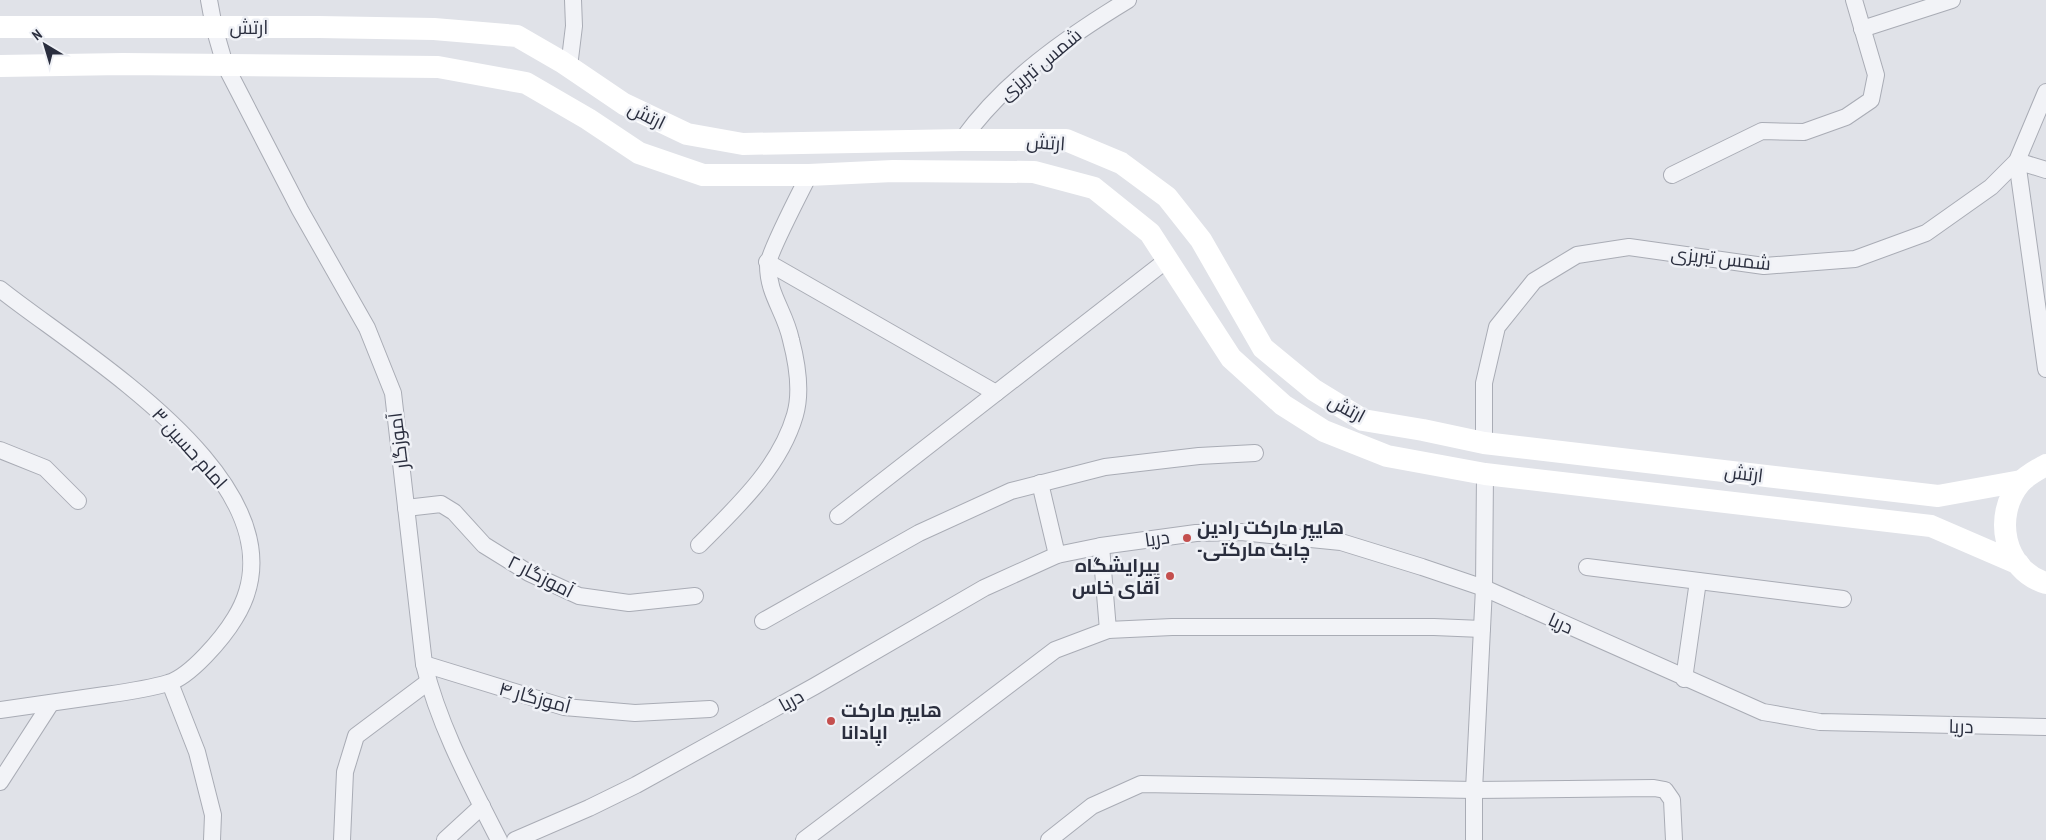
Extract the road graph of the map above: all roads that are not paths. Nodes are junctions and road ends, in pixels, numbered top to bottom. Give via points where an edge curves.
1 (209, 0) edge
2 (573, 0) edge
3 (1128, 0) edge
4 (1854, 0) edge
5 (1952, 0) edge
6 (0, 27) edge
7 (214, 27) junction
8 (1862, 28) junction
9 (225, 65) junction
10 (0, 66) edge
11 (569, 67) junction
12 (2046, 92) edge
13 (962, 140) junction
14 (2017, 161) junction
15 (2046, 170) edge
16 (808, 175) junction
17 (1672, 175) dead end
18 (1167, 260) junction
19 (767, 262) junction
20 (0, 289) edge
21 (2046, 369) edge
22 (996, 392) junction
23 (1484, 443) junction
24 (0, 450) edge
25 (1255, 453) dead end
26 (2046, 465) edge
27 (1485, 474) junction
28 (2021, 482) junction
29 (1040, 483) junction
30 (78, 501) dead end
31 (406, 508) junction
32 (838, 516) dead end
33 (699, 545) dead end
34 (1101, 546) junction
35 (1057, 555) junction
36 (2019, 564) junction
37 (1587, 567) dead end
38 (1698, 581) junction
39 (2046, 583) edge
40 (1484, 588) junction
41 (694, 596) dead end
42 (1843, 599) dead end
43 (763, 621) dead end
44 (1482, 629) junction
45 (1108, 630) junction
46 (424, 664) junction
47 (1684, 679) junction
48 (428, 682) junction
49 (170, 683) junction
50 (51, 703) junction
51 (710, 709) dead end
52 (0, 710) edge
53 (2046, 727) edge
54 (0, 782) edge
55 (1474, 790) junction
56 (482, 806) junction
57 (212, 840) edge
58 (342, 840) edge
59 (445, 840) edge
60 (499, 840) edge
61 (515, 840) edge
62 (804, 840) edge
63 (1049, 840) edge
64 (1474, 840) edge
65 (1674, 840) edge

1 - 7 street, آموزگار
2 - 11 street via 574,26
3 - 13 street, شمس تبریزی via 1088,25 1030,69 978,117
4 - 8 street
5 - 8 street
6 - 7 main road, ارتش
7 - 9 street, آموزگار
7 - 11 main road, ارتش via 434,29 517,36
8 - 17 street via 1876,75 1871,100 1846,116 1804,132 1762,131
9 - 10 main road, ارتش
9 - 16 main road, ارتش via 438,66 526,83 639,153 703,176
9 - 31 street, آموزگار via 300,210 367,328 393,394
11 - 13 main road, ارتش via 624,104 687,134 743,144
12 - 14 street, شمس تبریزی
13 - 23 main road, ارتش via 1066,140 1121,163 1167,197 1201,240 1263,348 1314,390 1363,420
14 - 15 street
14 - 21 street
14 - 23 street, شمس تبریزی via 1991,187 1926,233 1855,259 1764,266 1630,247 1577,255 1534,281 1497,327 1484,383
16 - 18 main road, ارتش via 893,171 1034,172 1094,188 1150,233
16 - 19 street
18 - 22 street
18 - 27 main road, ارتش via 1232,358 1283,405 1324,430 1387,456
19 - 22 street
19 - 33 street via 771,291 788,326 795,355 799,384 796,414 783,445 749,494
20 - 49 street, امام حسین ۳ via 135,389 204,459 235,500 249,544 251,578 242,606 224,635 198,663
22 - 32 street
23 - 28 main road, ارتش via 1938,496
24 - 30 street via 45,468
25 - 29 street via 1105,467
26 - 28 main road
27 - 36 main road, ارتش via 1931,526
27 - 40 street
28 - 36 main road via 2010,501 2004,522 2010,552
29 - 35 street
29 - 43 street via 1010,491 919,533
31 - 41 street, آموزگار ۲ via 440,504 454,512 484,545 528,573 579,596 629,603
31 - 46 street, آموزگار
34 - 35 street, دریا
34 - 40 street, دریا via 1196,533 1241,532 1341,542
34 - 45 street
35 - 61 street, دریا via 984,588 816,686 636,785
36 - 39 main road
37 - 38 street
38 - 42 street
38 - 47 street
40 - 44 street
40 - 47 street, دریا
44 - 45 street via 1172,627
44 - 55 street
45 - 62 street via 1055,650
46 - 48 street, آموزگار
46 - 51 street, آموزگار ۴ via 564,708 635,713
47 - 53 street, دریا via 1763,712 1820,722
48 - 56 street, آموزگار via 452,746
48 - 58 street via 356,736 345,772
49 - 50 street, امام حسین ۳
49 - 57 street via 197,752 213,815
50 - 52 street, امام حسین ۳
50 - 54 street
55 - 63 street via 1141,784 1092,806
55 - 64 street
55 - 65 street via 1666,790 1672,800
56 - 59 street
56 - 60 street, آموزگار

